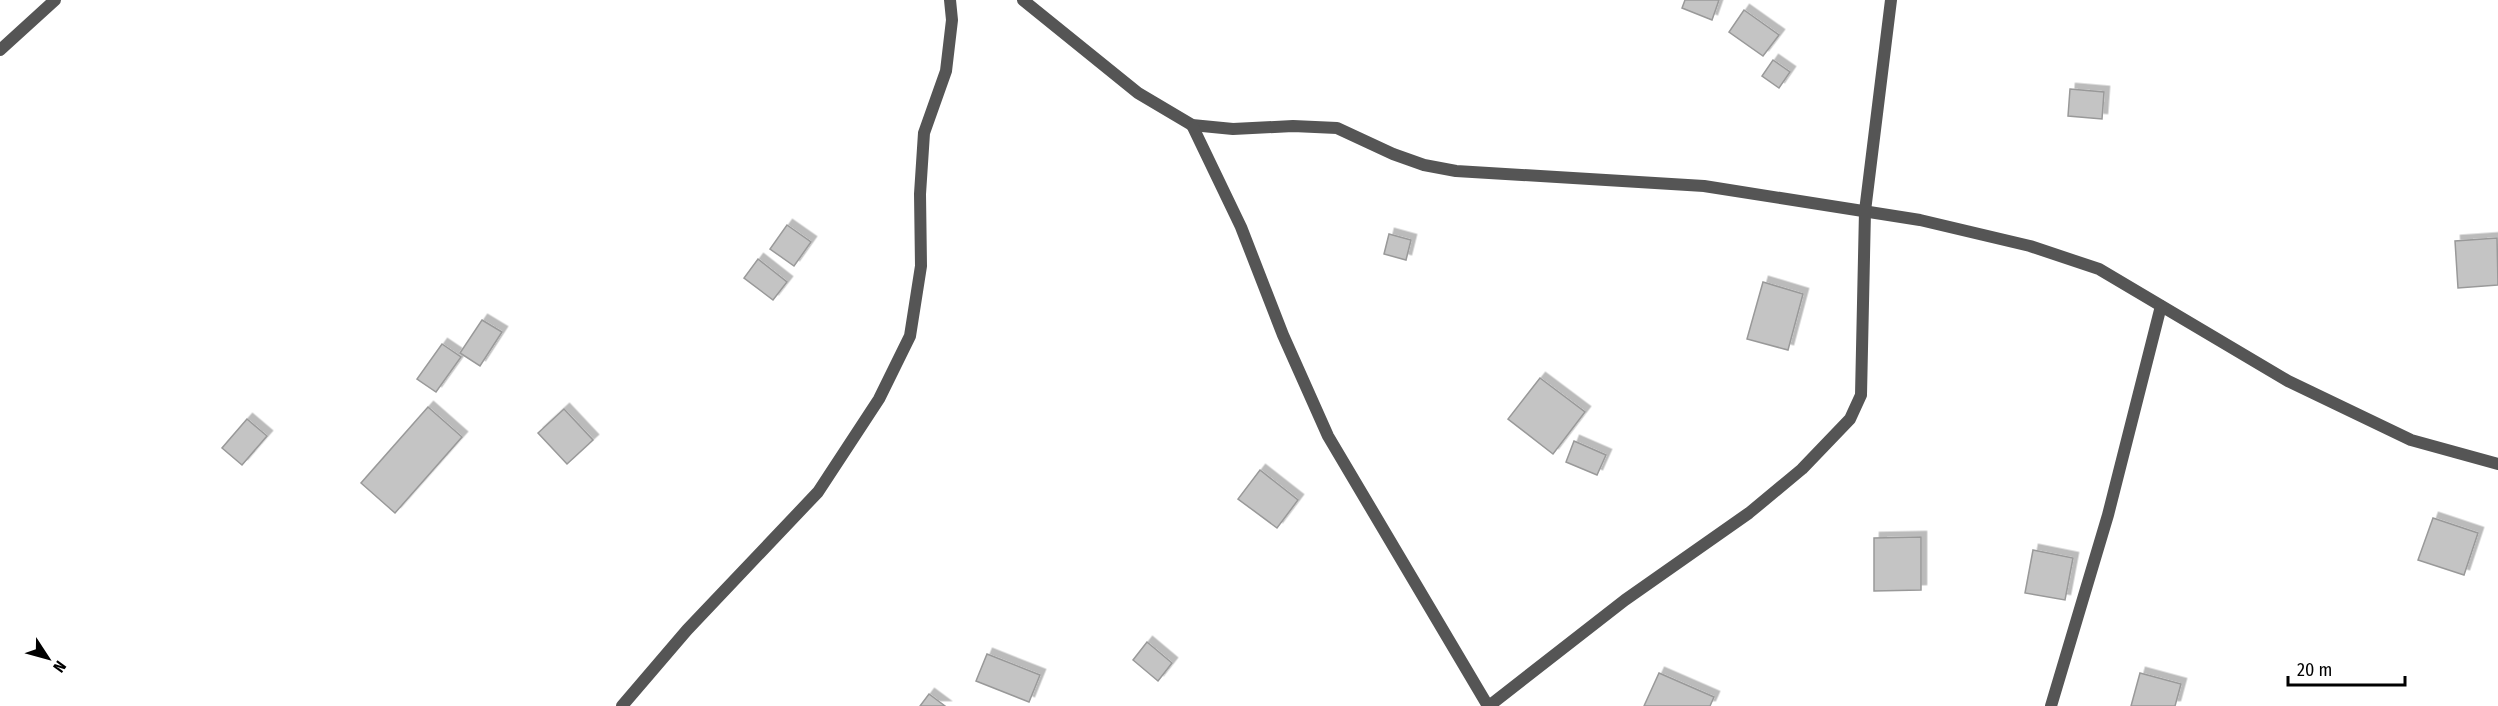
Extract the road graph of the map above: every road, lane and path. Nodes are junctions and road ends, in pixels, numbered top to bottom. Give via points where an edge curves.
1 (55, 0) edge
2 (950, 0) edge
3 (1023, 0) edge
4 (1891, 0) edge
5 (0, 50) edge
6 (1192, 125) junction
7 (1865, 211) junction
8 (2161, 306) junction
9 (2498, 464) edge
10 (622, 706) edge
11 (1489, 706) edge
12 (2051, 706) edge

1 - 5 street
2 - 10 street via 952,20 946,71 924,133 921,266 910,336 879,399 818,492 687,630
3 - 6 street via 1138,93
4 - 7 street
6 - 7 street via 1233,129 1337,128 1393,154 1455,171 1704,186
6 - 11 street via 1241,227 1328,436
7 - 8 street via 2030,246 2100,269
7 - 11 street via 1861,395 1850,419 1802,469 1749,513 1625,600
8 - 9 street via 2288,381 2400,435
8 - 12 street via 2108,515

